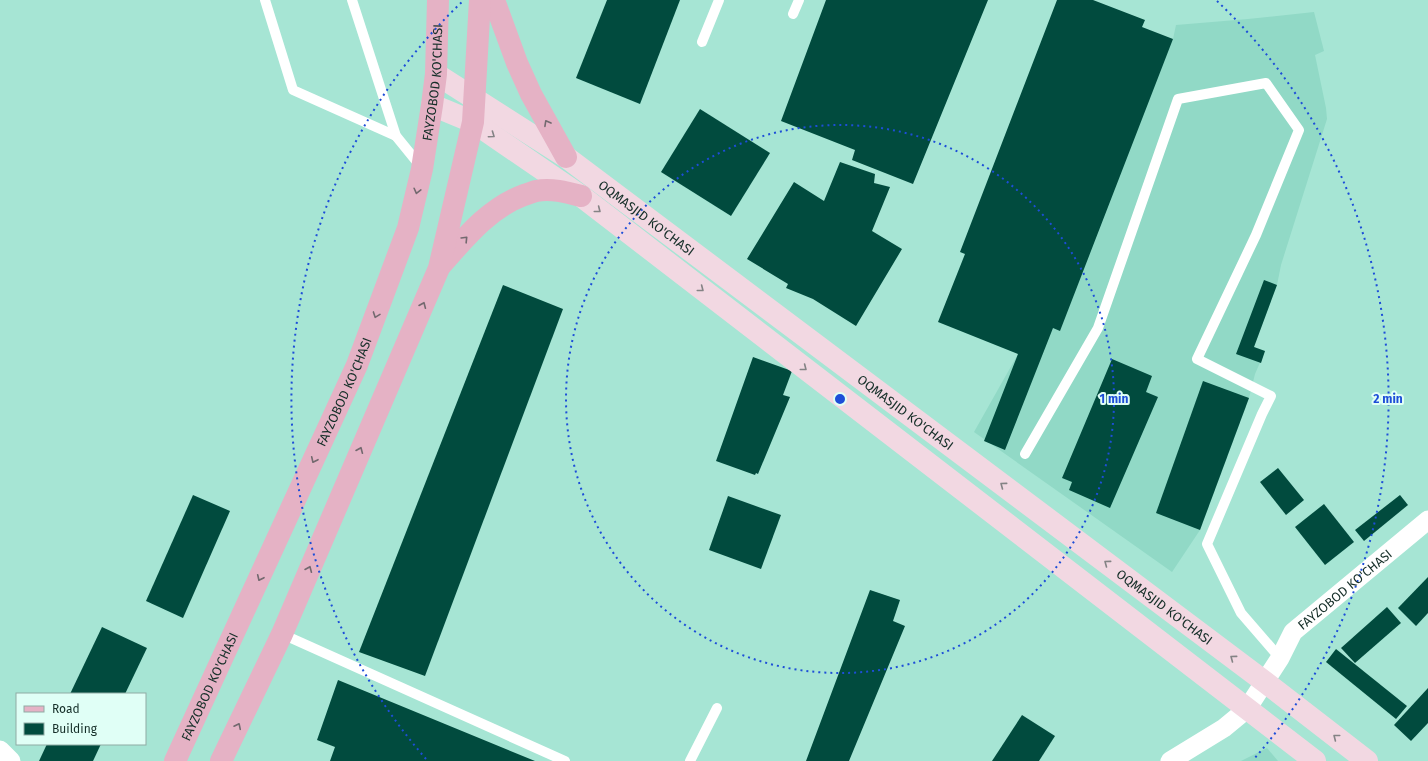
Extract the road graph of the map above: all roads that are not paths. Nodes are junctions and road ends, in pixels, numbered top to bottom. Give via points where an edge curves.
1 (265, 0) edge
2 (352, 0) edge
3 (438, 0) edge
4 (480, 0) edge
5 (494, 0) edge
6 (719, 0) edge
7 (799, 0) edge
8 (794, 14) dead end
9 (702, 42) dead end
10 (436, 74) junction
11 (475, 98) junction
12 (432, 105) junction
13 (473, 122) junction
14 (396, 136) junction
15 (566, 157) junction
16 (422, 169) junction
17 (581, 196) junction
18 (439, 268) junction
19 (1025, 454) dead end
20 (1428, 520) edge
21 (282, 634) junction
22 (1280, 658) junction
23 (1265, 682) junction
24 (717, 708) dead end
25 (1247, 709) junction
26 (0, 750) edge
27 (11, 761) edge
28 (175, 761) edge
29 (221, 761) edge
30 (565, 761) edge
31 (690, 761) edge
32 (1170, 761) edge
33 (1315, 761) edge
34 (1367, 761) edge

1 - 14 lane via 293,90
2 - 14 lane
3 - 10 main road, FAYZOBOD KO'CHASI
4 - 11 main road
15 -> 5 main road via 531,94
6 - 9 lane
7 - 8 lane
10 - 11 main road, OQMASJID KO'CHASI
10 - 12 main road, FAYZOBOD KO'CHASI
11 - 13 main road
11 - 15 main road, OQMASJID KO'CHASI
12 - 13 main road, OQMASJID KO'CHASI
12 - 16 main road, FAYZOBOD KO'CHASI
13 -> 17 main road, OQMASJID KO'CHASI
13 - 18 main road
14 - 16 lane
23 -> 15 main road, OQMASJID KO'CHASI
16 -> 28 main road, FAYZOBOD KO'CHASI via 408,228 357,365
18 -> 17 main road via 498,208 536,191 562,191
17 -> 25 main road, OQMASJID KO'CHASI
21 -> 18 main road
19 - 22 lane via 1098,328 1178,99 1266,83 1299,130 1256,235 1197,359 1271,396 1207,544 1241,613
20 - 22 street, FAYZOBOD KO'CHASI via 1293,632
29 -> 21 main road
21 - 30 lane
22 - 23 street, FAYZOBOD KO'CHASI
23 - 25 street, FAYZOBOD KO'CHASI
34 -> 23 main road, OQMASJID KO'CHASI
24 - 31 lane
25 - 32 street, FAYZOBOD KO'CHASI via 1224,728
25 - 33 main road, OQMASJID KO'CHASI
26 - 27 street

